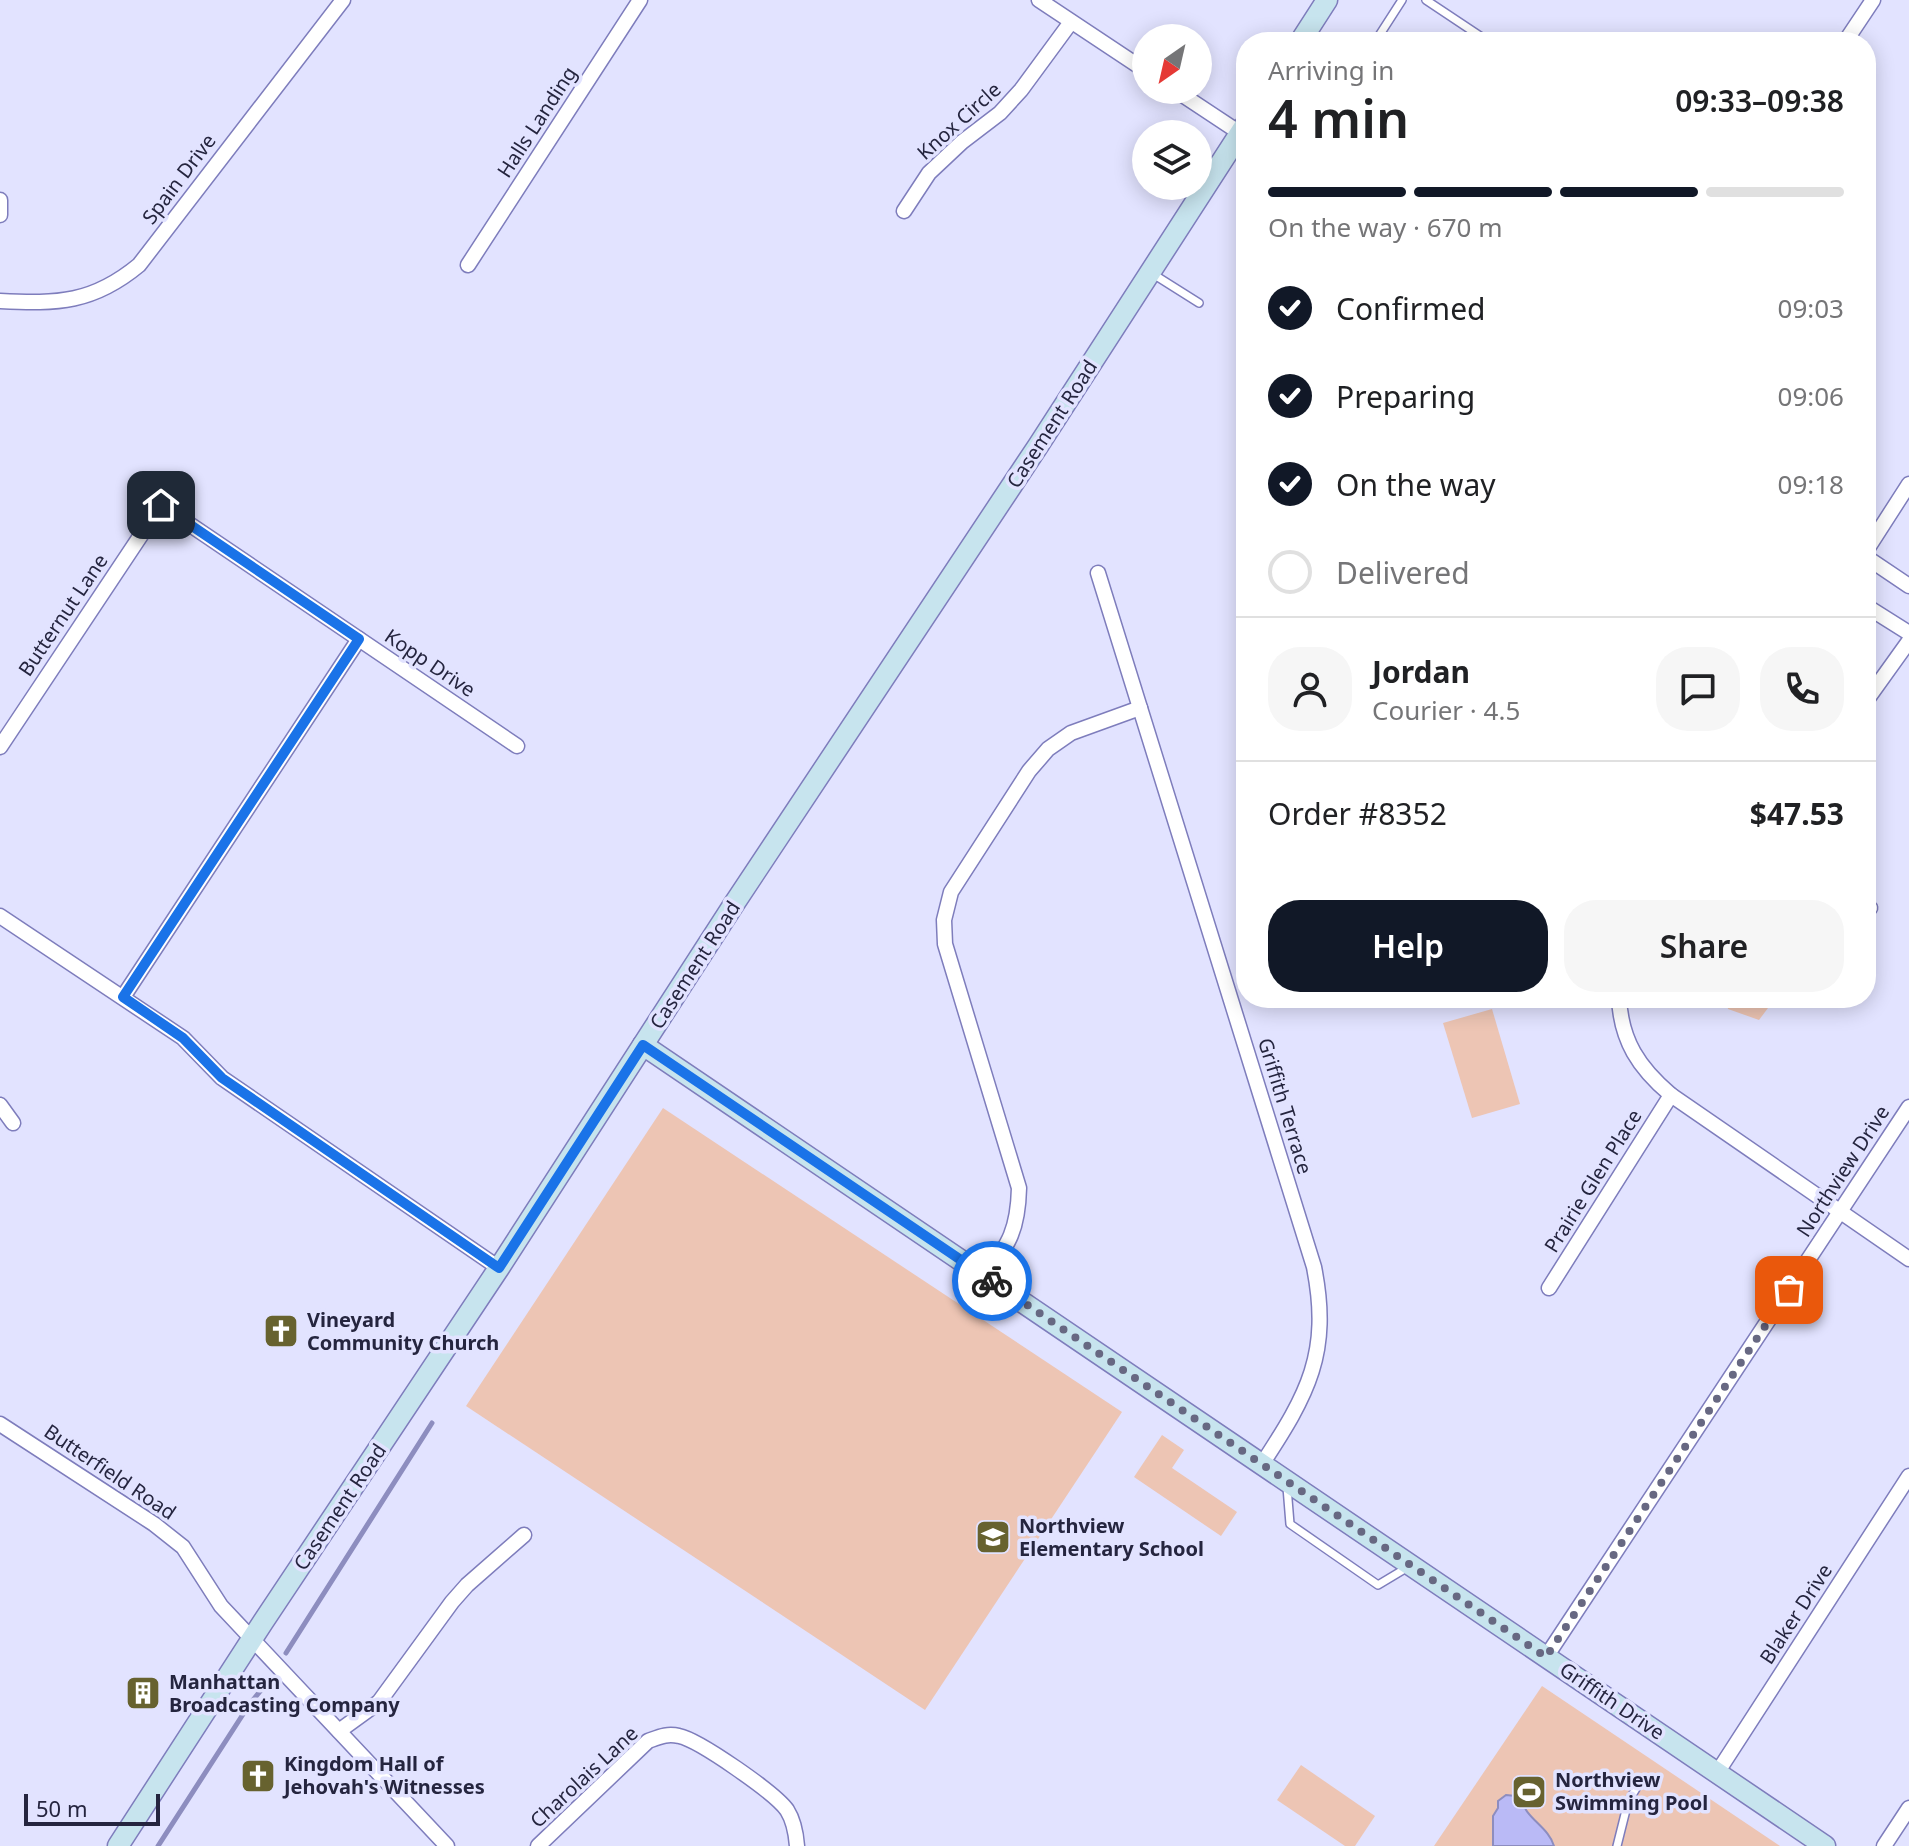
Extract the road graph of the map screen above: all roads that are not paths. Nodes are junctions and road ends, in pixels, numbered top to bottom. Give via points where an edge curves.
1 (343, 0) edge
2 (640, 0) edge
3 (1039, 0) edge
4 (1327, 0) edge
5 (1402, 0) edge
6 (1426, 0) edge
7 (1873, 0) edge
8 (1071, 22) junction
9 (1306, 32) edge
10 (1381, 32) edge
11 (1474, 32) edge
12 (1852, 32) edge
13 (1132, 62) edge
14 (1198, 104) edge
15 (1236, 127) edge
16 (1236, 144) edge
17 (0, 200) edge
18 (904, 211) dead end
19 (0, 215) edge
20 (468, 265) dead end
21 (1151, 273) junction
22 (0, 301) edge
23 (1199, 303) dead end
24 (1909, 484) edge
25 (161, 505) joint
26 (1876, 535) edge
27 (1876, 564) edge
28 (1098, 573) dead end
29 (1909, 586) edge
30 (1876, 612) edge
31 (1909, 633) edge
32 (359, 639) junction
33 (1909, 641) edge
34 (1876, 687) edge
35 (1140, 708) junction
36 (517, 746) dead end
37 (0, 747) edge
38 (0, 916) edge
39 (123, 997) junction
40 (1620, 1008) edge
41 (643, 1045) junction
42 (1671, 1095) junction
43 (0, 1105) edge
44 (1909, 1107) edge
45 (13, 1123) dead end
46 (1840, 1212) junction
47 (1909, 1259) edge
48 (499, 1268) junction
49 (986, 1277) junction
50 (1549, 1288) dead end
51 (0, 1424) edge
52 (1262, 1464) junction
53 (1909, 1476) edge
54 (1286, 1481) junction
55 (524, 1535) dead end
56 (1411, 1565) junction
57 (252, 1638) junction
58 (1546, 1657) junction
59 (339, 1731) junction
60 (1717, 1773) junction
61 (1640, 1782) dead end
62 (1909, 1808) edge
63 (442, 1844) edge
64 (118, 1846) edge
65 (538, 1846) edge
66 (797, 1846) edge
67 (1617, 1846) edge
68 (1825, 1846) edge
69 (1884, 1846) edge

1 - 22 street, Spain Drive via 139,265 118,283 79,300
2 - 20 street, Halls Landing
3 - 8 street
4 - 9 street
5 - 10 lane
6 - 11 lane
7 - 12 street
8 - 13 street
8 - 18 street, Knox Circle via 1021,90 929,173
14 - 15 street
16 - 21 street, Casement Road
17 - 19 street
21 - 23 lane
21 - 41 street, Casement Road
24 - 26 street
25 - 32 street, Kopp Drive
25 - 37 street, Butternut Lane
27 - 29 street
28 - 35 street, Griffith Terrace
30 - 31 street
32 - 36 street, Kopp Drive
32 - 39 street
33 - 34 street
35 - 49 street via 1071,733 1048,749 951,892 945,944 1019,1188 1010,1241
35 - 52 street, Griffith Terrace via 1321,1301 1314,1369
38 - 39 street
39 - 48 street via 183,1038 222,1078
40 - 42 street via 1626,1040 1637,1060
41 - 48 street, Casement Road
41 - 49 street, Griffith Drive
42 - 46 street
42 - 50 street, Prairie Glen Place
43 - 45 street
44 - 46 street, Northview Drive
46 - 47 street
46 - 58 street, Northview Drive
48 - 57 street, Casement Road
49 - 52 street, Griffith Drive
51 - 57 street, Butterfield Road via 183,1547 221,1606
52 - 54 street, Griffith Drive
53 - 60 street, Blaker Drive
54 - 56 street, Griffith Drive
54 - 56 lane via 1290,1524 1378,1585
55 - 59 street via 452,1602 379,1702
56 - 58 street, Griffith Drive
57 - 59 street, Butterfield Road
57 - 64 street, Casement Road
58 - 60 street, Griffith Drive
59 - 63 street, Butterfield Road
60 - 68 street, Griffith Drive
61 - 67 lane via 1628,1802
62 - 69 street
65 - 66 street, Charolais Lane via 648,1741 663,1735 695,1741 771,1794 792,1820

